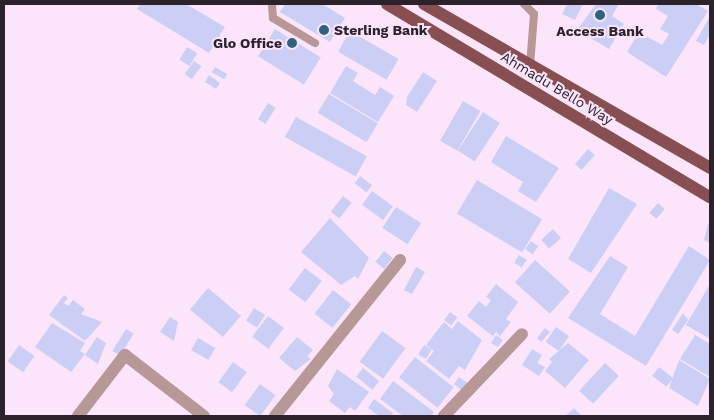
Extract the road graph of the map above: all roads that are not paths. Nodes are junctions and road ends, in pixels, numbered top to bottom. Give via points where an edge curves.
1 (272, 4) edge
2 (387, 4) edge
3 (424, 4) edge
4 (524, 4) edge
5 (315, 44) dead end
6 (530, 66) junction
7 (710, 168) edge
8 (710, 197) edge
9 (400, 260) dead end
10 (522, 334) dead end
11 (78, 416) edge
12 (204, 416) edge
13 (274, 416) edge
14 (444, 416) edge

1 - 5 lane via 273,18
2 - 8 main road, Ahmadu Bello Way
3 - 6 main road, Ahmadu Bello Way
4 - 6 lane via 534,14
6 - 7 main road, Ahmadu Bello Way
9 - 13 street
10 - 14 street
11 - 12 street via 125,355

